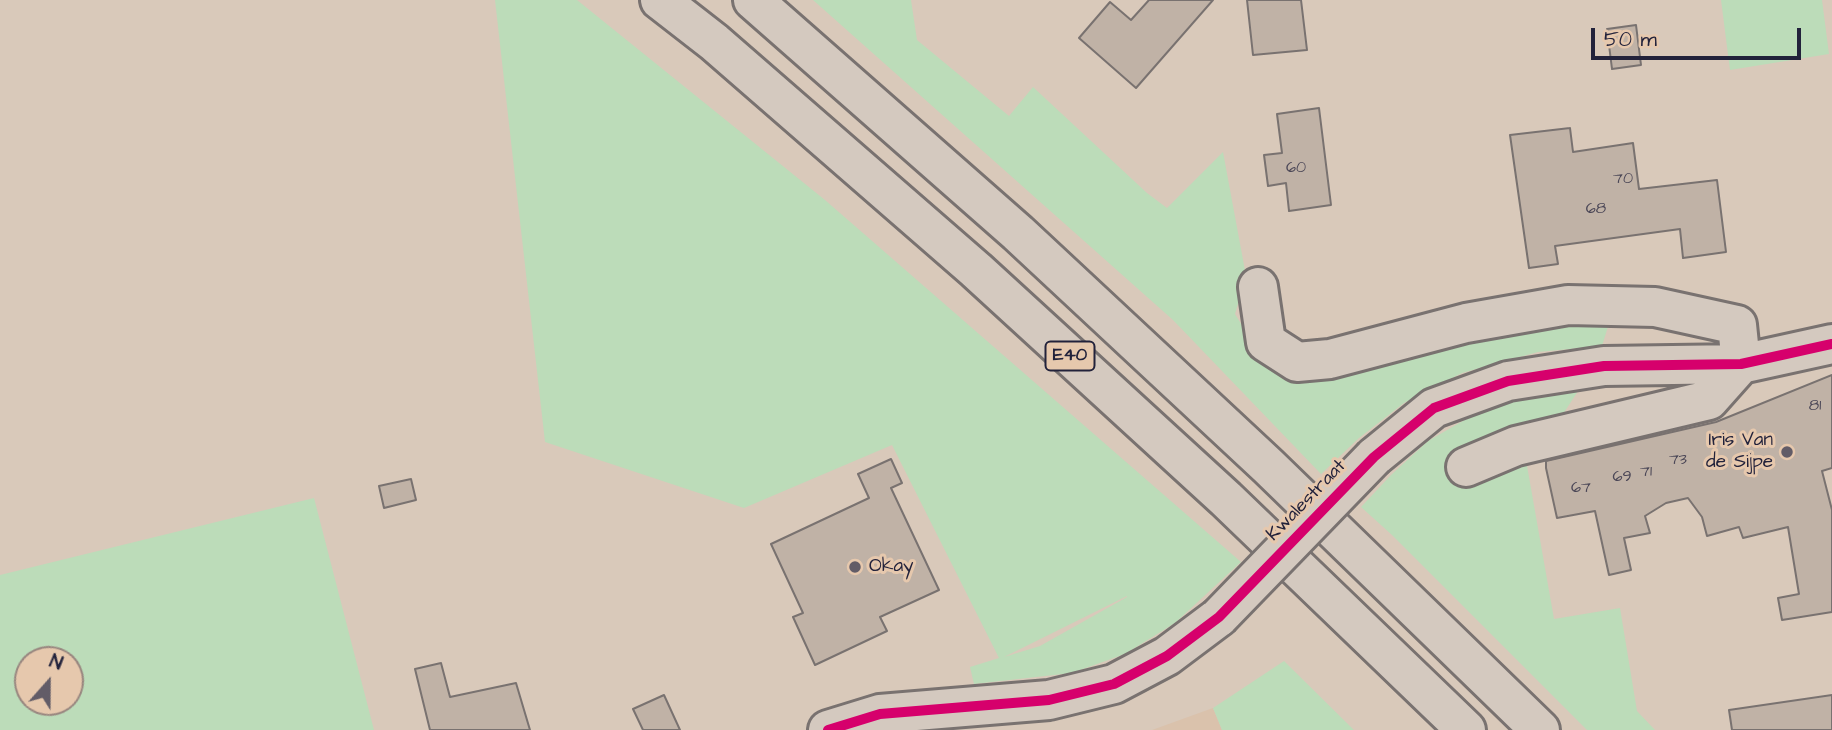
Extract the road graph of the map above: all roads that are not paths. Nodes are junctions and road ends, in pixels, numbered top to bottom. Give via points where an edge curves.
1 (660, 0) edge
2 (753, 0) edge
3 (1258, 287) dead end
4 (1832, 344) edge
5 (1741, 364) junction
6 (1466, 467) dead end
7 (828, 730) edge
8 (1466, 730) edge
9 (1541, 730) edge

1 - 8 main road, E40 via 976,270 1226,499
2 - 9 main road, E40 via 1038,251
3 - 5 main road via 1266,342 1297,362 1330,359 1466,323 1568,305 1604,305 1655,307 1737,325
4 - 5 main road, Kwalestraat
5 - 6 main road via 1709,400 1516,446
5 - 7 main road, Kwalestraat, bridge via 1604,366 1508,381 1434,408 1374,457 1219,617 1167,656 1114,684 1049,700 880,714

